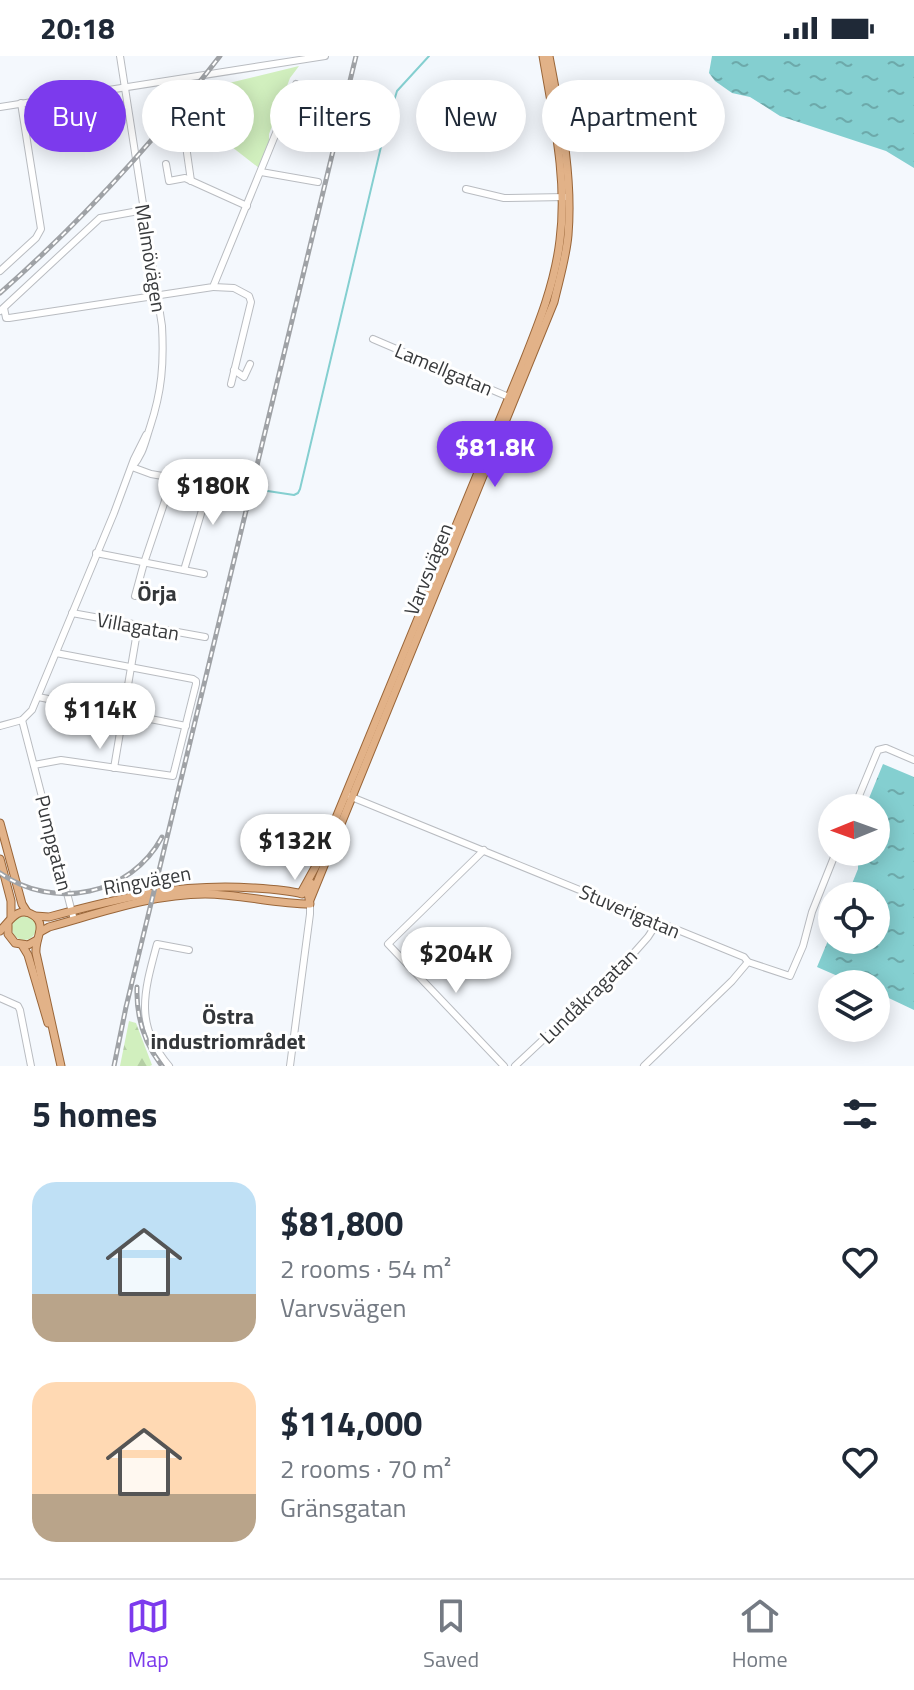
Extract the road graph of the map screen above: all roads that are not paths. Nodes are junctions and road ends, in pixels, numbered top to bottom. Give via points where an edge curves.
1 (120, 56) edge
2 (325, 56) edge
3 (543, 56) edge
4 (549, 56) edge
5 (124, 80) edge
6 (126, 87) edge
7 (126, 93) edge
8 (21, 103) junction
9 (24, 103) edge
10 (0, 107) edge
11 (270, 149) edge
12 (187, 152) edge
13 (166, 164) dead end
14 (261, 172) junction
15 (191, 181) junction
16 (318, 182) dead end
17 (466, 189) dead end
18 (566, 197) junction
19 (247, 206) junction
20 (144, 210) junction
21 (0, 271) edge
22 (213, 287) junction
23 (157, 295) junction
24 (2, 310) edge
25 (373, 339) dead end
26 (250, 364) dead end
27 (512, 398) junction
28 (132, 467) junction
29 (173, 477) junction
30 (96, 553) junction
31 (144, 563) junction
32 (184, 570) junction
33 (204, 574) dead end
34 (135, 596) dead end
35 (72, 613) junction
36 (138, 626) junction
37 (205, 637) dead end
38 (56, 653) junction
39 (131, 668) junction
40 (38, 697) junction
41 (123, 715) junction
42 (22, 720) junction
43 (0, 726) edge
44 (186, 726) junction
45 (914, 760) edge
46 (34, 765) junction
47 (114, 768) junction
48 (860, 794) edge
49 (349, 796) junction
50 (0, 823) edge
51 (484, 850) junction
52 (0, 859) edge
53 (317, 864) junction
54 (830, 866) edge
55 (301, 893) junction
56 (310, 902) junction
57 (71, 911) junction
58 (31, 914) junction
59 (10, 920) junction
60 (74, 920) junction
61 (657, 923) junction
62 (0, 931) edge
63 (38, 936) junction
64 (0, 940) edge
65 (12, 940) junction
66 (22, 945) junction
67 (189, 950) dead end
68 (748, 962) junction
69 (0, 998) edge
70 (55, 1042) junction
71 (31, 1066) edge
72 (61, 1066) edge
73 (169, 1066) edge
74 (290, 1066) edge
75 (504, 1066) edge
76 (515, 1066) edge
77 (644, 1066) edge

1 - 5 street, Malmövägen
2 - 6 street
3 - 18 main road, Varvsvägen
4 - 18 main road, Varvsvägen via 568,169
7 - 20 street, Malmövägen
8 - 9 street
8 - 10 street
8 - 21 street via 41,229
11 - 14 street
12 - 15 street
13 - 15 street via 169,181
14 - 16 street
14 - 19 street
15 - 19 street
17 - 18 street via 504,198
18 - 27 main road, Varvsvägen via 568,236 554,302
19 - 22 street
20 - 23 street, Malmövägen
20 - 24 street via 100,218
22 - 23 street
22 - 26 street via 249,296 231,377 244,377
23 - 24 street via 9,318
23 - 28 street, Malmövägen via 163,375 150,428
25 - 27 street, Lamellgatan
27 - 49 main road, Varvsvägen
28 - 29 street
28 - 30 street, Malmövägen
29 - 31 street
29 - 32 street via 209,487
30 - 31 street
30 - 35 street, Malmövägen
31 - 32 street
31 - 34 street
32 - 33 street
35 - 36 street, Villagatan
35 - 38 street, Malmövägen
36 - 37 street, Villagatan
36 - 39 street
38 - 39 street
38 - 40 street, Malmövägen
39 - 41 street
39 - 44 street via 196,681
40 - 41 street
40 - 42 street, Malmövägen
41 - 44 street
41 - 47 street
42 - 43 street
42 - 46 street, Pumpgatan
44 - 47 street via 173,776
45 - 48 street via 886,748 878,750
46 - 47 street via 61,760
46 - 57 street, Pumpgatan
49 - 51 street, Stuverigatan
49 - 53 main road, Varvsvägen
49 - 56 main road, Varvsvägen
50 - 58 main road via 22,904
51 - 61 street, Stuverigatan
51 - 75 street via 388,944
52 - 59 main road via 11,901
53 - 55 main road, Varvsvägen
53 - 56 main road, Varvsvägen
54 - 68 street, Stuverigatan via 790,976
55 - 56 main road
55 - 57 main road, Ringvägen via 192,887
56 - 60 main road, Ringvägen via 181,895
56 - 74 street, Varvsvägen
57 - 58 main road, Ringvägen via 49,917
57 - 60 street, Pumpgatan
58 - 59 main road via 20,912
58 - 63 main road via 40,924
59 - 62 main road
59 - 65 main road via 7,932
60 - 63 main road, Ringvägen
61 - 68 street, Stuverigatan
61 - 76 street, Lundåkragatan via 625,963
63 - 66 main road
63 - 70 main road via 36,953
64 - 65 main road
65 - 66 main road
66 - 70 main road
67 - 73 street via 157,944 144,998 148,1033
68 - 77 street
69 - 71 street via 18,1006
70 - 72 main road

